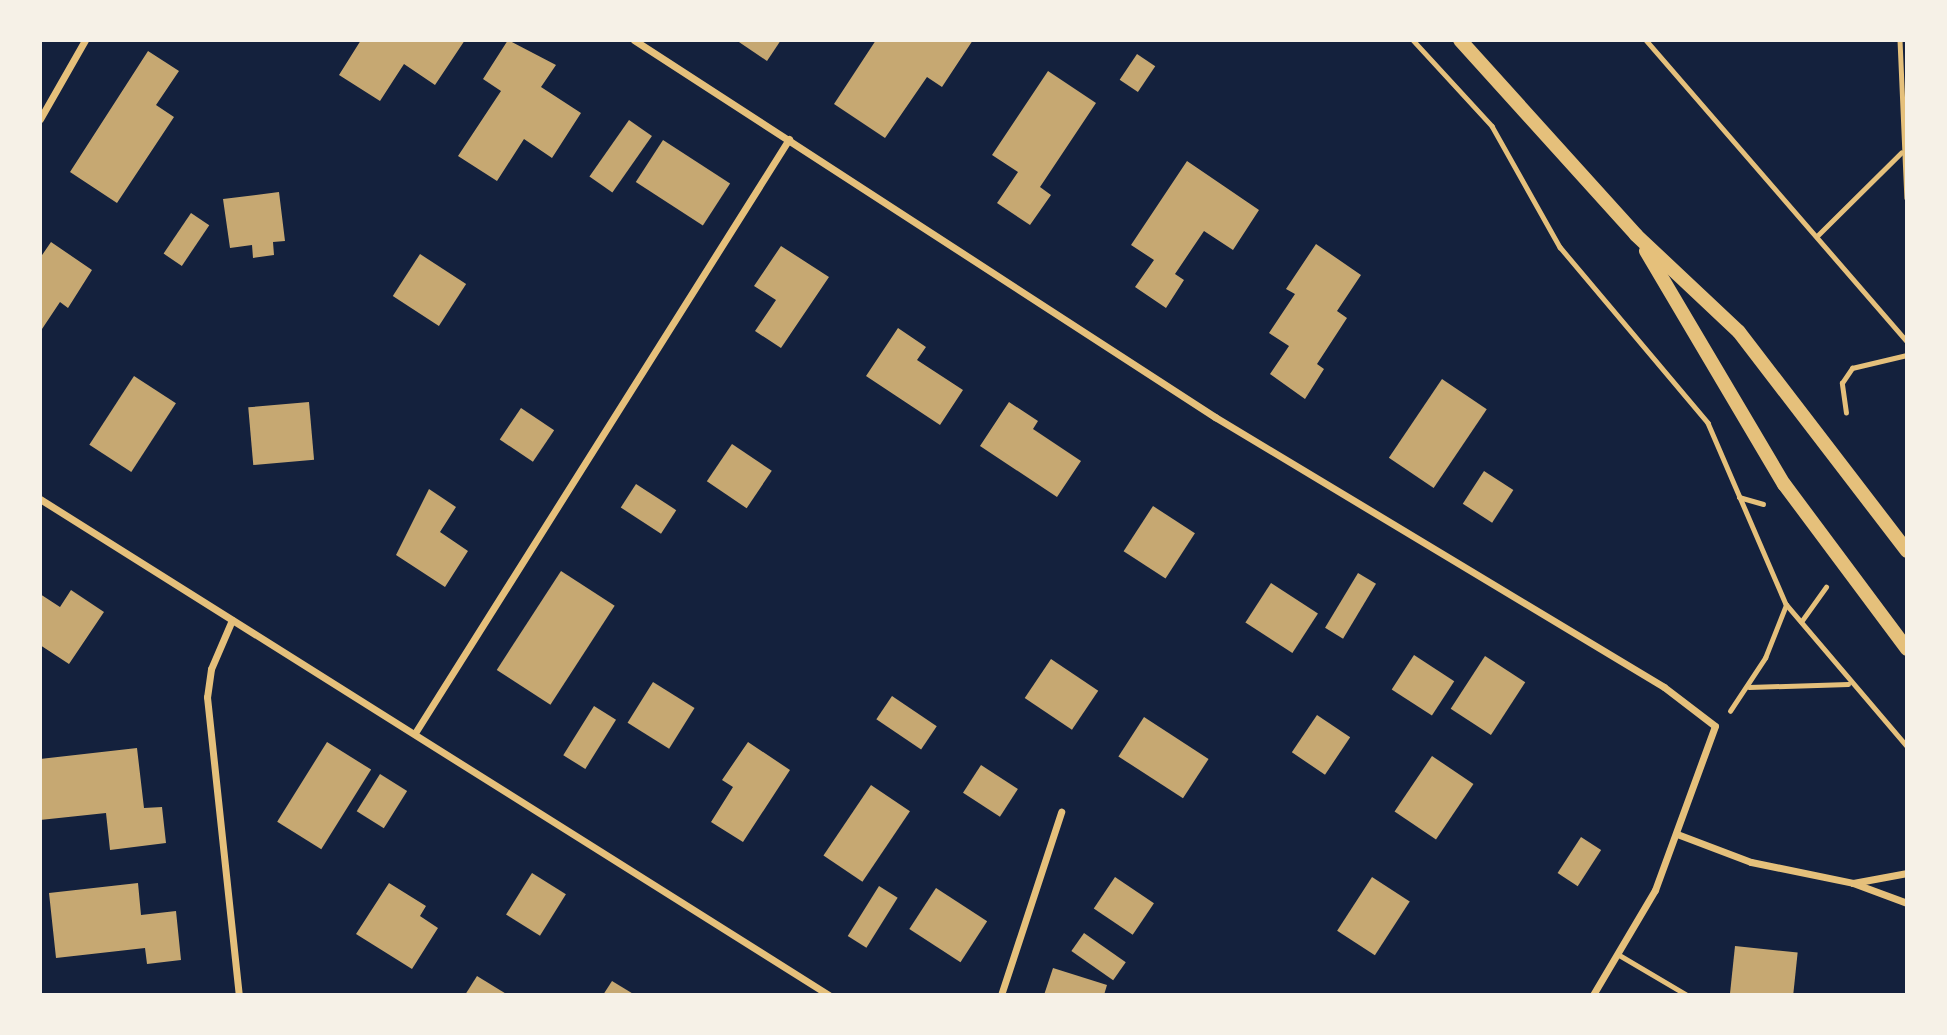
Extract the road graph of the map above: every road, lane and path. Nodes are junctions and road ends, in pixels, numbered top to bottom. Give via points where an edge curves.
1 (85, 40) edge
2 (635, 40) edge
3 (1413, 40) edge
4 (1460, 40) edge
5 (1646, 40) edge
6 (1900, 40) edge
7 (40, 119) edge
8 (789, 139) junction
9 (1902, 153) junction
10 (1907, 198) edge
11 (1636, 235) junction
12 (1818, 235) junction
13 (1907, 341) edge
14 (1907, 355) edge
15 (1846, 413) dead end
16 (1739, 497) junction
17 (40, 499) edge
18 (1770, 506) dead end
19 (1907, 551) edge
20 (1826, 587) dead end
21 (1786, 604) junction
22 (232, 620) junction
23 (1801, 622) junction
24 (1907, 649) edge
25 (1849, 684) junction
26 (1748, 687) junction
27 (1715, 726) junction
28 (415, 733) junction
29 (1907, 746) edge
30 (1060, 812) dead end
31 (1677, 834) junction
32 (1907, 873) edge
33 (1853, 883) junction
34 (1907, 903) edge
35 (1619, 955) junction
36 (239, 995) edge
37 (829, 995) edge
38 (1001, 995) edge
39 (1593, 995) edge
40 (1686, 995) edge

1 - 7 street
2 - 8 street
3 - 16 path via 1492,126 1560,247 1708,423
4 - 11 main road
5 - 12 path
6 - 9 path
8 - 27 street via 1215,416 1664,687
8 - 28 street
9 - 10 path
9 - 12 path
11 - 19 main road via 1739,332
11 - 24 main road via 1784,484
12 - 13 path
14 - 15 path via 1852,368 1842,383
16 - 18 path
16 - 21 path
17 - 22 street
20 - 23 path
21 - 23 path
21 - 26 path
22 - 28 street
22 - 36 street via 211,669 207,697
23 - 25 path
25 - 26 path
25 - 29 path
26 - 27 path
27 - 31 street
28 - 37 street
30 - 38 street
31 - 33 street via 1751,862
31 - 35 street
32 - 33 street
33 - 34 street
35 - 39 street
35 - 40 lane

